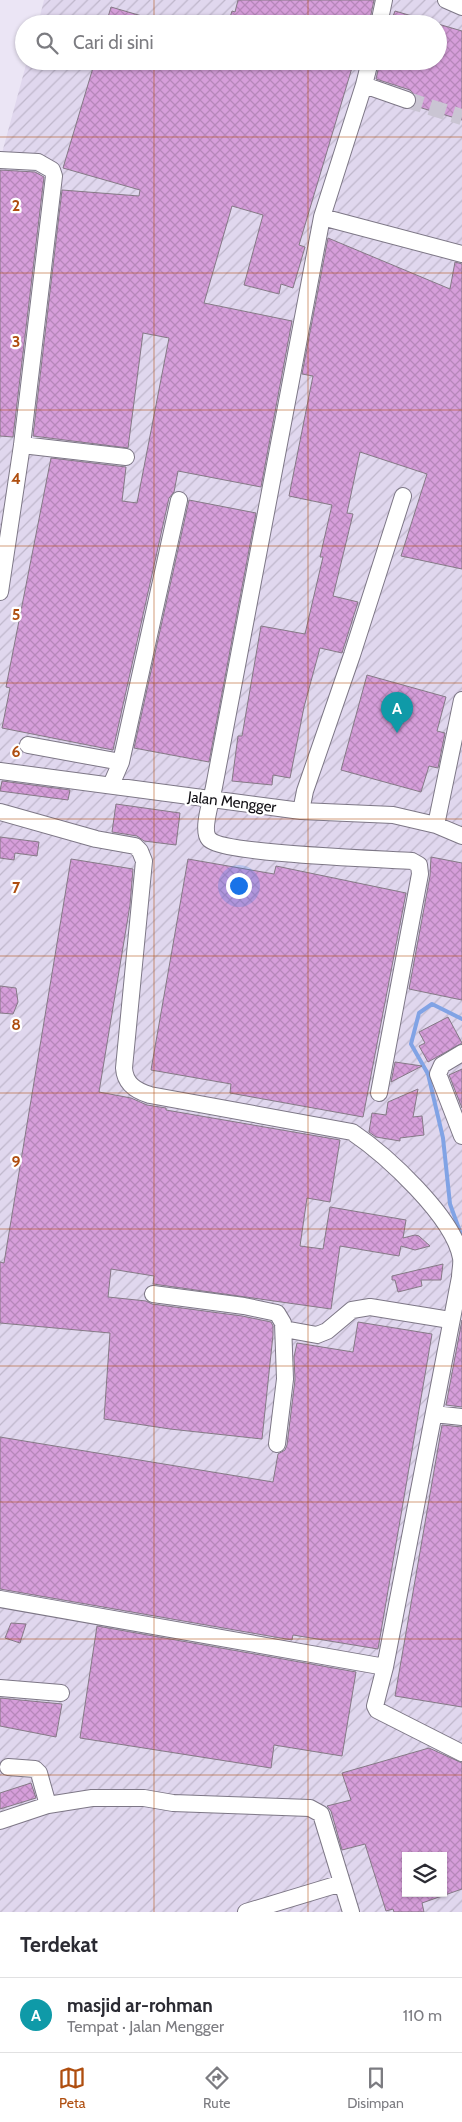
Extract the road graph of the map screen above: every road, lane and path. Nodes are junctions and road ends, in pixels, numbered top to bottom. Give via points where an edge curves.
1 (384, 0) edge
2 (446, 0) edge
3 (462, 7) edge
4 (380, 15) edge
5 (368, 70) edge
6 (364, 85) junction
7 (407, 100) tunnel mouth
8 (0, 160) edge
9 (322, 218) junction
10 (462, 254) edge
11 (22, 445) junction
12 (126, 457) dead end
13 (403, 496) dead end
14 (178, 500) dead end
15 (0, 592) edge
16 (462, 700) edge
17 (28, 745) dead end
18 (121, 762) junction
19 (0, 772) edge
20 (111, 786) junction
21 (211, 800) junction
22 (301, 811) junction
23 (0, 812) edge
24 (436, 824) junction
25 (462, 836) edge
26 (462, 1054) edge
27 (379, 1093) dead end
28 (462, 1136) edge
29 (154, 1294) dead end
30 (450, 1320) junction
31 (284, 1329) junction
32 (434, 1414) junction
33 (462, 1418) edge
34 (277, 1444) dead end
35 (0, 1599) edge
36 (385, 1667) junction
37 (0, 1688) edge
38 (61, 1693) dead end
39 (462, 1753) edge
40 (8, 1767) dead end
41 (48, 1805) junction
42 (0, 1821) edge
43 (342, 1883) junction
44 (246, 1912) edge
45 (351, 1912) edge

1 - 4 street
2 - 3 street
5 - 6 street
6 - 7 street
6 - 9 street
8 - 11 street via 38,162 52,170 54,176
9 - 10 street
9 - 21 street
11 - 12 street
11 - 15 street
13 - 22 street
14 - 18 street
16 - 24 street
17 - 18 street
18 - 20 street
19 - 20 street, Jalan Mengger
20 - 21 street, Jalan Mengger
21 - 22 street, Jalan Mengger
21 - 27 street via 206,835 222,845 412,860 419,865 420,874
22 - 24 street, Jalan Mengger via 393,815
23 - 30 street via 135,846 140,851 144,861 124,1068 131,1085 150,1095 352,1132 375,1148 415,1187 456,1243 461,1259 460,1277
24 - 25 street, Jalan Mengger
26 - 28 street via 442,1064 438,1074
29 - 31 street via 277,1313
30 - 31 street via 370,1307 352,1310 327,1331 317,1335
30 - 32 street
31 - 34 street via 285,1379
32 - 33 street
32 - 36 street
35 - 36 street
36 - 39 street via 376,1708
37 - 38 street
40 - 41 street via 35,1769
41 - 42 street
41 - 43 street via 92,1798 144,1798 174,1803 310,1808 321,1814
43 - 44 street
43 - 45 street

